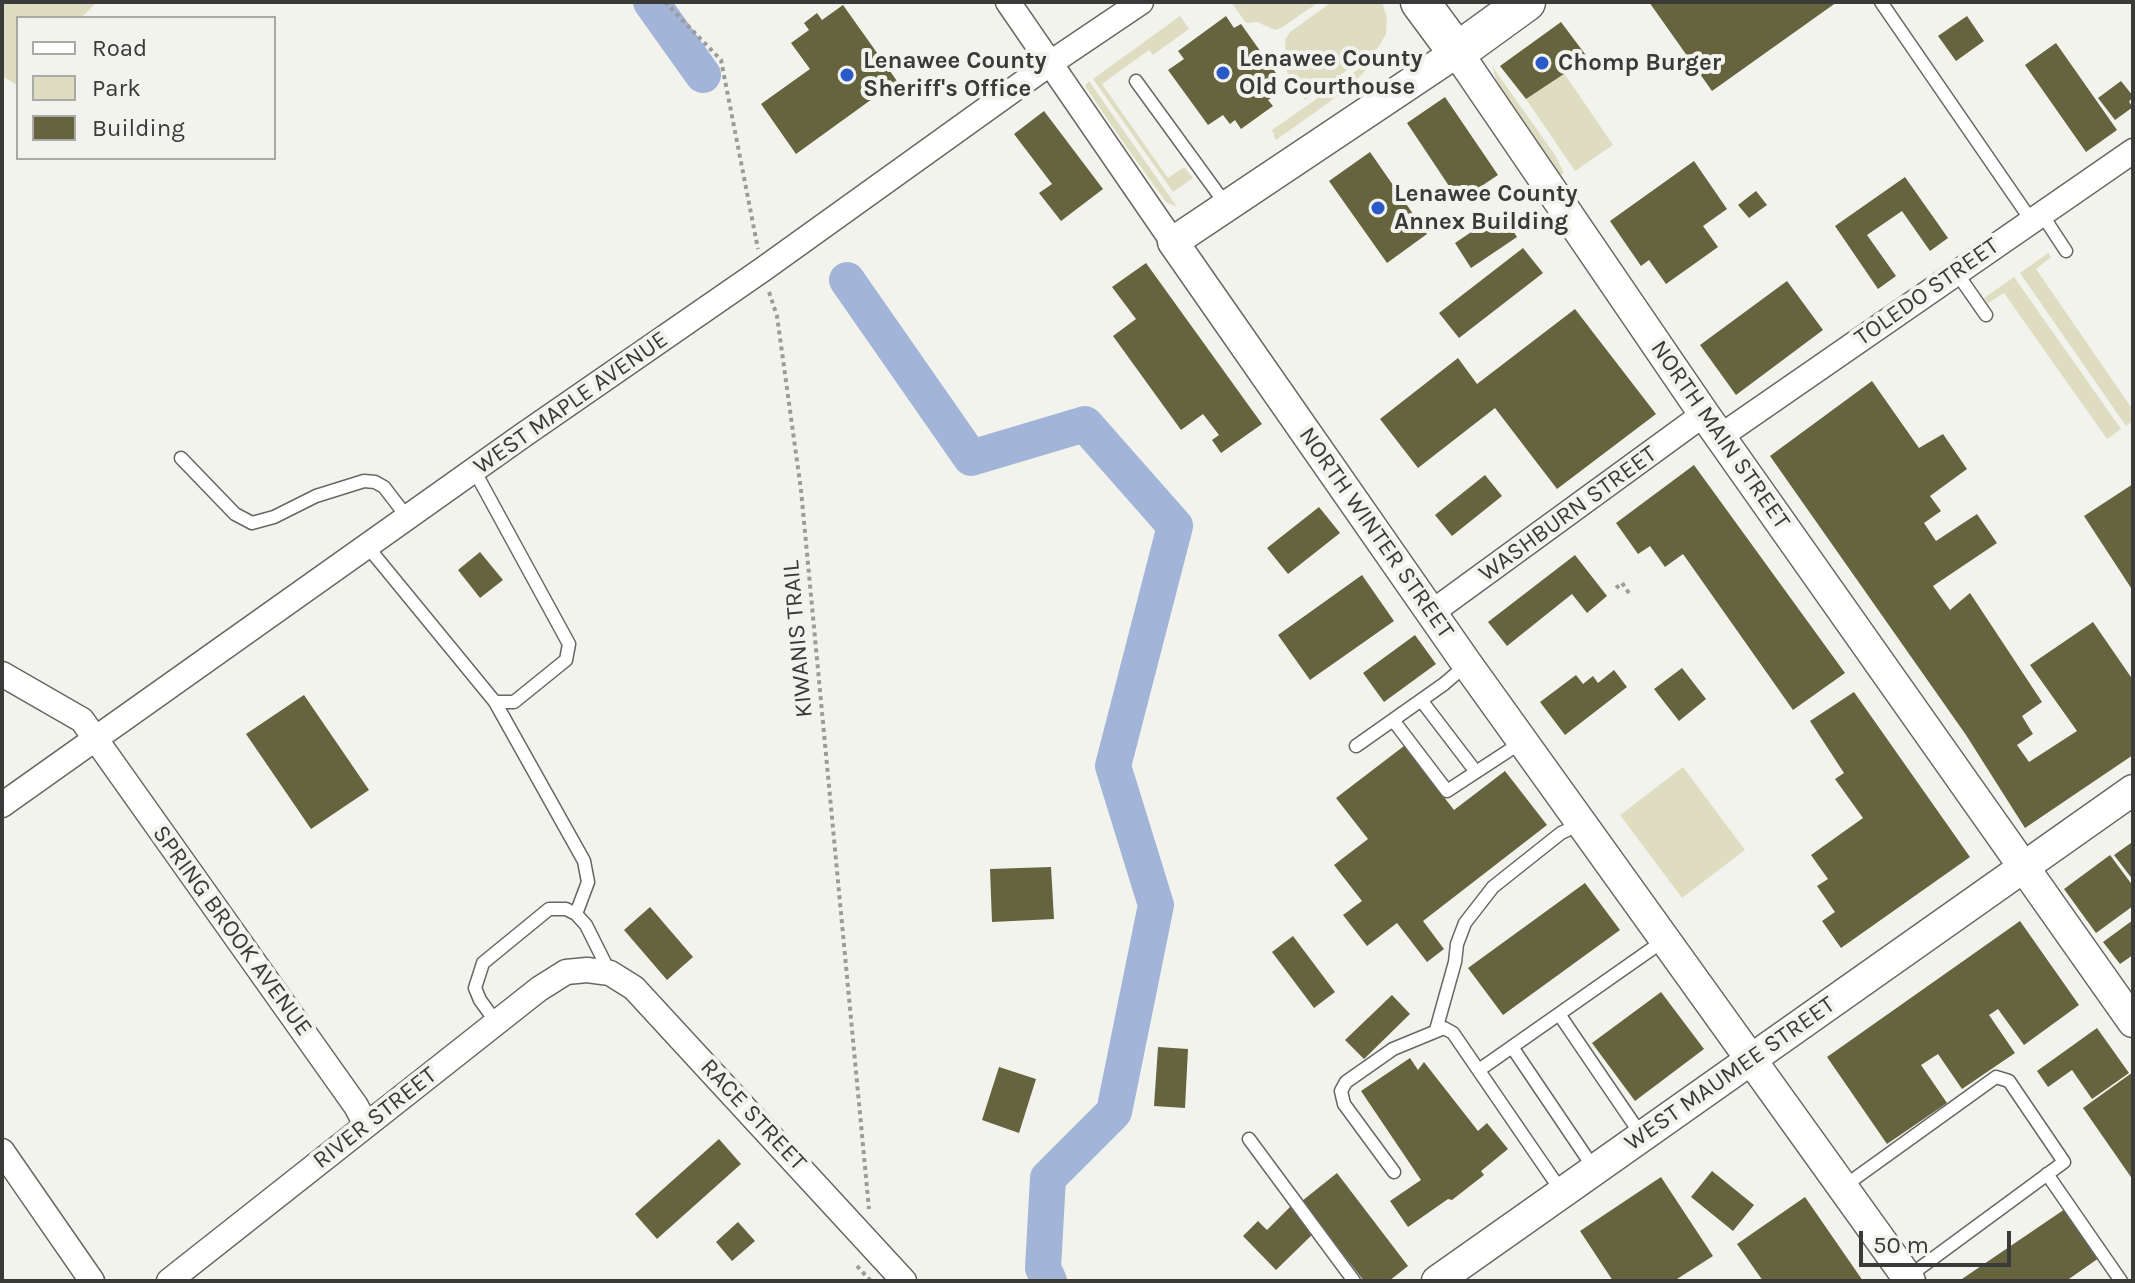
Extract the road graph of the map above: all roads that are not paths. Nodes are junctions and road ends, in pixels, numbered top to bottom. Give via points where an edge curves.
1 (1008, 2) edge
2 (1141, 2) edge
3 (1420, 2) edge
4 (1526, 2) edge
5 (1881, 2) edge
6 (1457, 52) junction
7 (1052, 62) junction
8 (1136, 81) dead end
9 (2133, 151) edge
10 (1227, 206) junction
11 (2036, 216) junction
12 (1173, 242) junction
13 (2066, 251) dead end
14 (1956, 272) junction
15 (1986, 315) dead end
16 (1713, 425) junction
17 (181, 458) dead end
18 (474, 470) junction
19 (407, 517) junction
20 (367, 546) junction
21 (1431, 613) junction
22 (1467, 664) junction
23 (2, 674) edge
24 (1421, 700) junction
25 (495, 702) junction
26 (1393, 720) junction
27 (95, 739) junction
28 (1524, 741) junction
29 (1356, 746) dead end
30 (1476, 772) junction
31 (2133, 790) edge
32 (2, 805) edge
33 (1582, 823) junction
34 (2023, 867) junction
35 (576, 914) junction
36 (1666, 939) junction
37 (598, 971) junction
38 (1559, 1014) junction
39 (496, 1022) junction
40 (2133, 1022) edge
41 (1436, 1030) junction
42 (1512, 1047) junction
43 (1753, 1059) junction
44 (1479, 1070) junction
45 (366, 1125) junction
46 (1642, 1136) junction
47 (1249, 1139) dead end
48 (2, 1151) edge
49 (1595, 1170) junction
50 (1394, 1172) dead end
51 (2047, 1174) junction
52 (1843, 1187) junction
53 (1562, 1192) junction
54 (1909, 1279) edge
55 (92, 1281) edge
56 (169, 1281) edge
57 (904, 1281) edge
58 (1354, 1281) edge
59 (1437, 1281) edge
60 (2121, 1281) edge

1 - 7 street, NORTH WINTER STREET
2 - 7 street, WEST MAPLE AVENUE
3 - 6 main road, NORTH MAIN STREET
4 - 6 main road
5 - 11 lane
6 - 10 street
6 - 16 street, NORTH MAIN STREET
7 - 12 street, NORTH WINTER STREET
7 - 18 street, WEST MAPLE AVENUE
8 - 10 lane
9 - 11 street, TOLEDO STREET
10 - 12 street
11 - 13 lane
11 - 14 street, TOLEDO STREET
12 - 21 street, NORTH WINTER STREET
14 - 15 lane
14 - 16 street, TOLEDO STREET
16 - 21 street, WASHBURN STREET
16 - 34 street, NORTH MAIN STREET
17 - 19 lane via 235,514 252,523 364,481 384,487
18 - 19 street, WEST MAPLE AVENUE
18 - 25 lane via 569,644 566,660 514,702
19 - 20 street, WEST MAPLE AVENUE
20 - 25 lane
20 - 27 street, WEST MAPLE AVENUE
21 - 22 street, NORTH WINTER STREET
22 - 24 lane
22 - 28 street, NORTH WINTER STREET
23 - 27 street, SPRING BROOK AVENUE via 82,720
24 - 26 lane
24 - 30 lane
25 - 35 lane via 584,861 588,882
26 - 29 lane
26 - 30 lane via 1447,791
27 - 32 street, WEST MAPLE AVENUE
27 - 45 street, SPRING BROOK AVENUE
28 - 30 lane
28 - 33 street, NORTH WINTER STREET
31 - 34 street, WEST MAUMEE STREET
33 - 36 street, NORTH WINTER STREET
33 - 41 lane via 1561,833 1493,887 1465,923
34 - 40 street, NORTH MAIN STREET
34 - 43 street, WEST MAUMEE STREET
35 - 37 lane via 586,925
35 - 39 lane via 549,909 483,963 475,988
36 - 38 lane
36 - 43 street, NORTH WINTER STREET
37 - 39 street, RIVER STREET via 566,972
37 - 57 street, RACE STREET via 634,988
38 - 42 lane
38 - 46 lane
39 - 45 street, RIVER STREET
41 - 44 lane via 1453,1033
41 - 50 lane via 1393,1049 1341,1091 1344,1104
42 - 44 lane
42 - 49 lane
43 - 46 street, WEST MAUMEE STREET
43 - 52 street, NORTH WINTER STREET
44 - 53 lane
45 - 56 street, RIVER STREET
46 - 49 street, WEST MAUMEE STREET
47 - 58 lane
48 - 55 street
49 - 53 street, WEST MAUMEE STREET
51 - 52 lane via 2064,1162 2009,1081 1996,1077
51 - 54 lane
51 - 60 lane
52 - 54 street, NORTH WINTER STREET
53 - 59 street, WEST MAUMEE STREET

